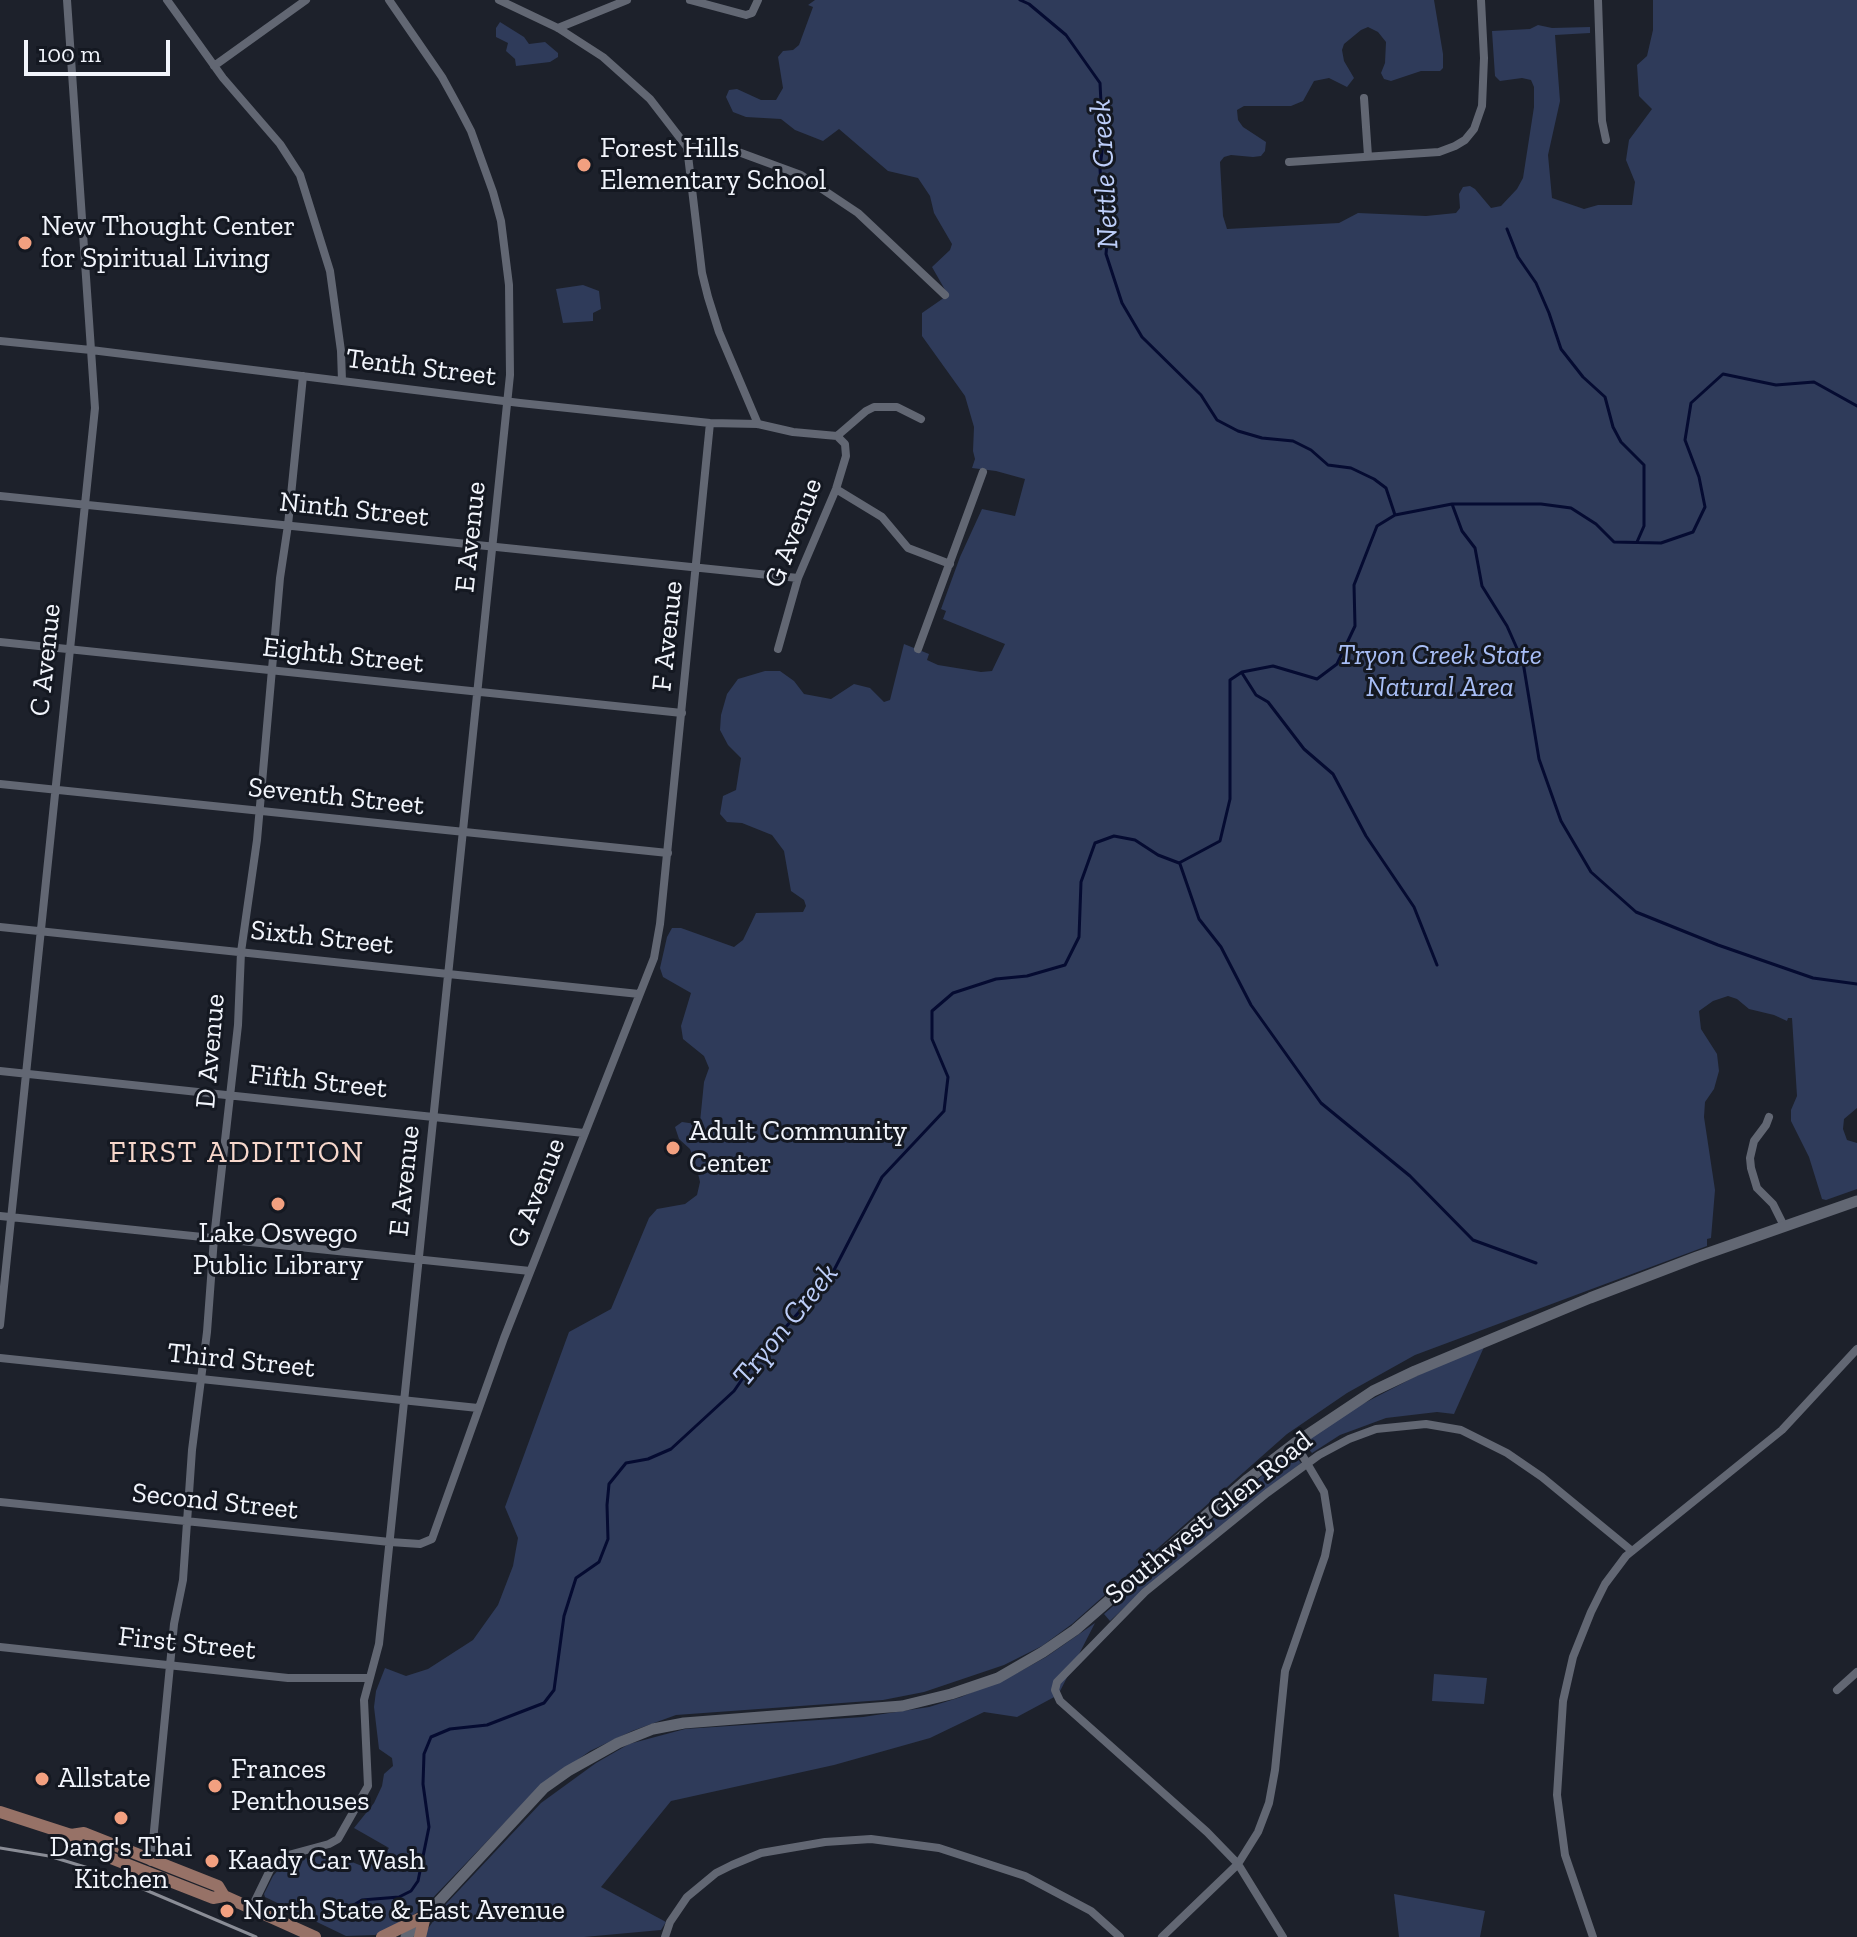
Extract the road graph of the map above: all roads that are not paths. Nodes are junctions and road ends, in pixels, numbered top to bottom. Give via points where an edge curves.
1 (67, 0) edge
2 (167, 0) edge
3 (306, 0) edge
4 (389, 0) edge
5 (499, 0) edge
6 (627, 0) edge
7 (690, 0) edge
8 (758, 0) edge
9 (1481, 0) edge
10 (1598, 0) edge
11 (558, 28) junction
12 (214, 66) junction
13 (1364, 98) dead end
14 (1606, 140) dead end
15 (687, 147) junction
16 (1368, 156) junction
17 (1289, 162) dead end
18 (945, 295) dead end
19 (0, 341) edge
20 (91, 350) junction
21 (303, 376) junction
22 (342, 381) junction
23 (507, 401) junction
24 (921, 419) dead end
25 (710, 423) junction
26 (758, 424) junction
27 (837, 436) junction
28 (983, 472) dead end
29 (836, 489) junction
30 (0, 496) edge
31 (84, 504) junction
32 (288, 525) junction
33 (492, 547) junction
34 (950, 564) junction
35 (697, 568) junction
36 (798, 578) junction
37 (0, 642) edge
38 (69, 649) junction
39 (778, 649) dead end
40 (918, 649) dead end
41 (271, 671) junction
42 (477, 692) junction
43 (682, 713) junction
44 (0, 784) edge
45 (55, 790) junction
46 (258, 811) junction
47 (463, 832) junction
48 (668, 853) junction
49 (0, 927) edge
50 (40, 932) junction
51 (241, 952) junction
52 (448, 974) junction
53 (639, 994) junction
54 (0, 1071) edge
55 (26, 1074) junction
56 (230, 1095) junction
57 (434, 1116) junction
58 (1769, 1117) dead end
59 (584, 1133) junction
60 (1857, 1201) edge
61 (0, 1216) edge
62 (11, 1217) junction
63 (1784, 1226) junction
64 (214, 1238) junction
65 (419, 1259) junction
66 (530, 1271) junction
67 (0, 1325) edge
68 (1857, 1349) edge
69 (0, 1358) edge
70 (199, 1379) junction
71 (405, 1400) junction
72 (478, 1408) junction
73 (1295, 1443) junction
74 (1308, 1463) junction
75 (0, 1502) edge
76 (187, 1521) junction
77 (390, 1542) junction
78 (425, 1543) joint
79 (1632, 1551) junction
80 (0, 1647) edge
81 (171, 1664) junction
82 (1857, 1672) edge
83 (369, 1678) junction
84 (1837, 1690) dead end
85 (0, 1812) edge
86 (71, 1835) junction
87 (151, 1859) junction
88 (1238, 1864) junction
89 (149, 1873) junction
90 (224, 1896) junction
91 (252, 1907) junction
92 (425, 1916) junction
93 (315, 1937) edge
94 (382, 1937) edge
95 (406, 1937) edge
96 (420, 1937) edge
97 (665, 1937) edge
98 (1120, 1937) edge
99 (1162, 1937) edge
100 (1283, 1937) edge
101 (1593, 1937) edge

1 - 20 street, C Avenue
2 - 12 street
3 - 12 street
4 - 23 street, E Avenue via 459,108 493,192 509,285
5 - 11 street
6 - 11 street
7 - 8 street via 746,15
9 - 16 street via 1483,96 1474,129 1439,152
10 - 14 street
11 - 15 street via 628,78
12 - 22 street via 300,175 330,271
13 - 16 street
15 - 18 street via 733,150 801,175 858,213
15 - 26 street via 708,297
16 - 17 street
19 - 20 street, Tenth Street
20 - 21 street, Tenth Street
20 - 31 street, C Avenue via 95,408
21 - 22 street, Tenth Street
21 - 32 street, D Avenue
22 - 23 street, Tenth Street
23 - 25 street, Tenth Street
23 - 33 street, E Avenue
24 - 27 street via 897,407 874,407
25 - 26 street, Tenth Street
25 - 35 street, F Avenue
26 - 27 street, Tenth Street
27 - 29 street, G Avenue via 847,451
28 - 34 street
29 - 34 street via 882,517 908,548
29 - 36 street, G Avenue
30 - 31 street, Ninth Street
31 - 32 street, Ninth Street
31 - 38 street, C Avenue
32 - 33 street, Ninth Street
32 - 41 street, D Avenue
33 - 35 street, Ninth Street
33 - 42 street, E Avenue
34 - 40 street
35 - 36 street, Ninth Street
35 - 43 street, F Avenue
36 - 39 street, G Avenue
37 - 38 street, Eighth Street
38 - 41 street, Eighth Street
38 - 45 street, C Avenue
41 - 42 street, Eighth Street
41 - 46 street, D Avenue
42 - 43 street, Eighth Street
42 - 47 street, E Avenue
43 - 48 street, F Avenue
44 - 45 street, Seventh Street
45 - 46 street, Seventh Street
45 - 50 street, C Avenue
46 - 47 street, Seventh Street
46 - 51 street, D Avenue
47 - 48 street, Seventh Street
47 - 52 street, E Avenue
48 - 53 street, G Avenue via 656,947
49 - 50 street, Sixth Street
50 - 51 street, Sixth Street
50 - 55 street, C Avenue
51 - 52 street, Sixth Street
51 - 56 street, D Avenue
52 - 53 street, Sixth Street
52 - 57 street, E Avenue
53 - 59 street, G Avenue
54 - 55 street, Fifth Street
55 - 56 street, Fifth Street
55 - 62 street, C Avenue
56 - 57 street, Fifth Street
56 - 64 street, D Avenue
57 - 59 street, Fifth Street
57 - 65 street, E Avenue
58 - 63 street via 1754,1141 1751,1168 1757,1188
59 - 66 street, G Avenue
60 - 63 main road
61 - 62 street
62 - 64 street
62 - 67 street, C Avenue
63 - 73 main road via 1415,1371
64 - 65 street
64 - 70 street, D Avenue
65 - 66 street
65 - 71 street, E Avenue
66 - 72 street, G Avenue
68 - 79 street via 1791,1422
69 - 70 street, Third Street
70 - 71 street, Third Street
70 - 76 street, D Avenue
71 - 72 street, Third Street
71 - 77 street, E Avenue
72 - 78 street, G Avenue via 433,1537
73 - 74 street
73 - 92 main road via 1075,1630 998,1678 891,1708 695,1721 637,1734 551,1782
74 - 79 street, Southwest Glen Road via 1376,1429 1426,1424 1461,1430 1542,1477
74 - 88 street via 1327,1503 1329,1539 1285,1671 1269,1803
74 - 88 street, Southwest Glen Road via 1132,1605 1055,1690 1060,1701
75 - 76 street, Second Street
76 - 77 street, Second Street
76 - 81 street, D Avenue
77 - 78 street, Second Street
77 - 83 street, E Avenue via 379,1644
79 - 101 street via 1611,1574 1591,1612 1570,1670 1561,1716 1560,1826 1568,1868
80 - 81 street, First Street
81 - 83 street, First Street via 288,1678
81 - 87 street, D Avenue
82 - 84 street
83 - 91 street, E Avenue via 364,1700 365,1795 335,1841 279,1859
85 - 86 main road
86 - 87 main road via 84,1833
86 - 89 main road via 80,1846
87 - 89 street, D Avenue
87 - 90 main road via 218,1886
88 - 99 street
88 - 100 street
89 - 90 main road via 213,1898
90 - 91 main road
91 - 93 main road
92 - 94 main road
92 - 95 main road
92 - 96 main road
97 - 98 street via 687,1897 724,1869 761,1853 871,1839 939,1848 1025,1876 1082,1906

